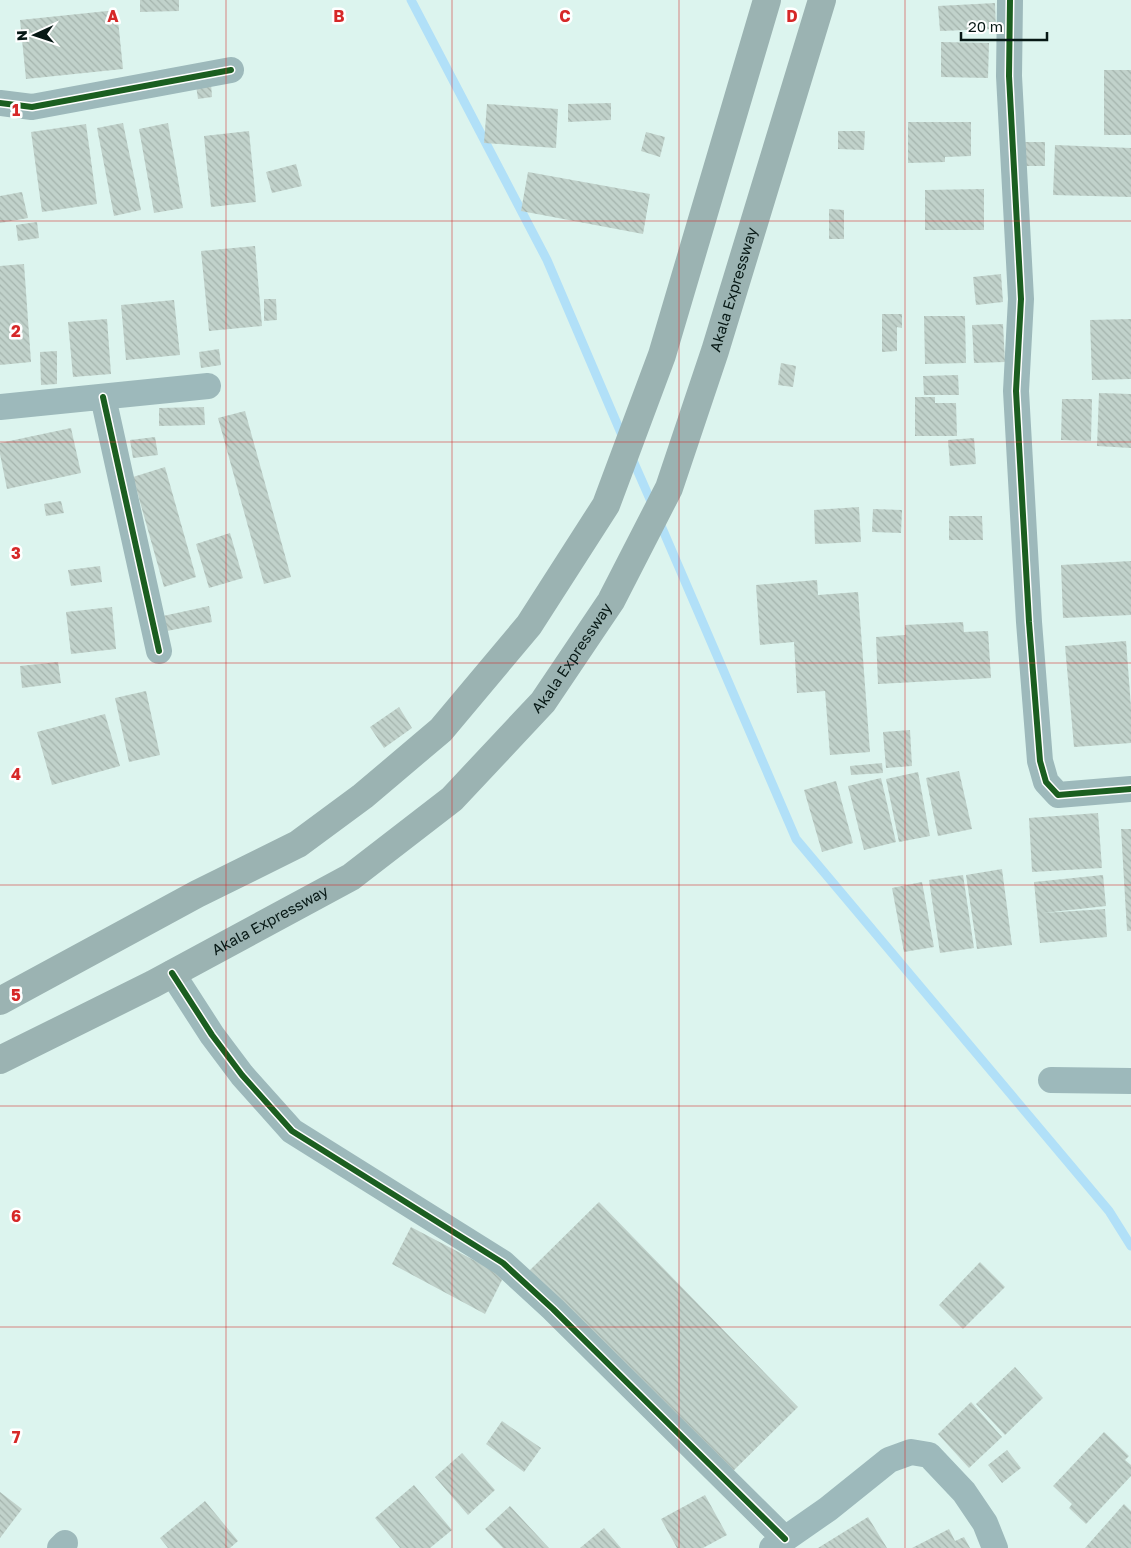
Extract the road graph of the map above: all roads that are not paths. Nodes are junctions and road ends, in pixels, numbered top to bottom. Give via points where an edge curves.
1 (767, 0) edge
2 (822, 0) edge
3 (1010, 0) edge
4 (231, 70) dead end
5 (0, 103) edge
6 (208, 386) dead end
7 (103, 397) junction
8 (0, 407) edge
9 (160, 651) dead end
10 (1131, 789) edge
11 (172, 974) junction
12 (0, 1002) edge
13 (0, 1060) edge
14 (1051, 1080) dead end
15 (1131, 1081) edge
16 (778, 1543) edge
17 (995, 1548) edge

1 - 12 main road via 662,356 632,436 606,504 529,625 441,730 363,796 298,844 198,894
2 - 11 main road, Akala Expressway via 715,351 669,488 611,601 543,702 452,799 351,877
3 - 10 street via 1009,76 1022,298 1016,391 1040,761 1046,782 1058,795
4 - 5 street via 32,107
6 - 7 street
7 - 8 street
7 - 9 street
11 - 13 main road, Akala Expressway
11 - 16 street via 242,1075 292,1131 503,1263 553,1309
14 - 15 street
16 - 17 street via 889,1460 911,1452 929,1455 964,1492 986,1523

